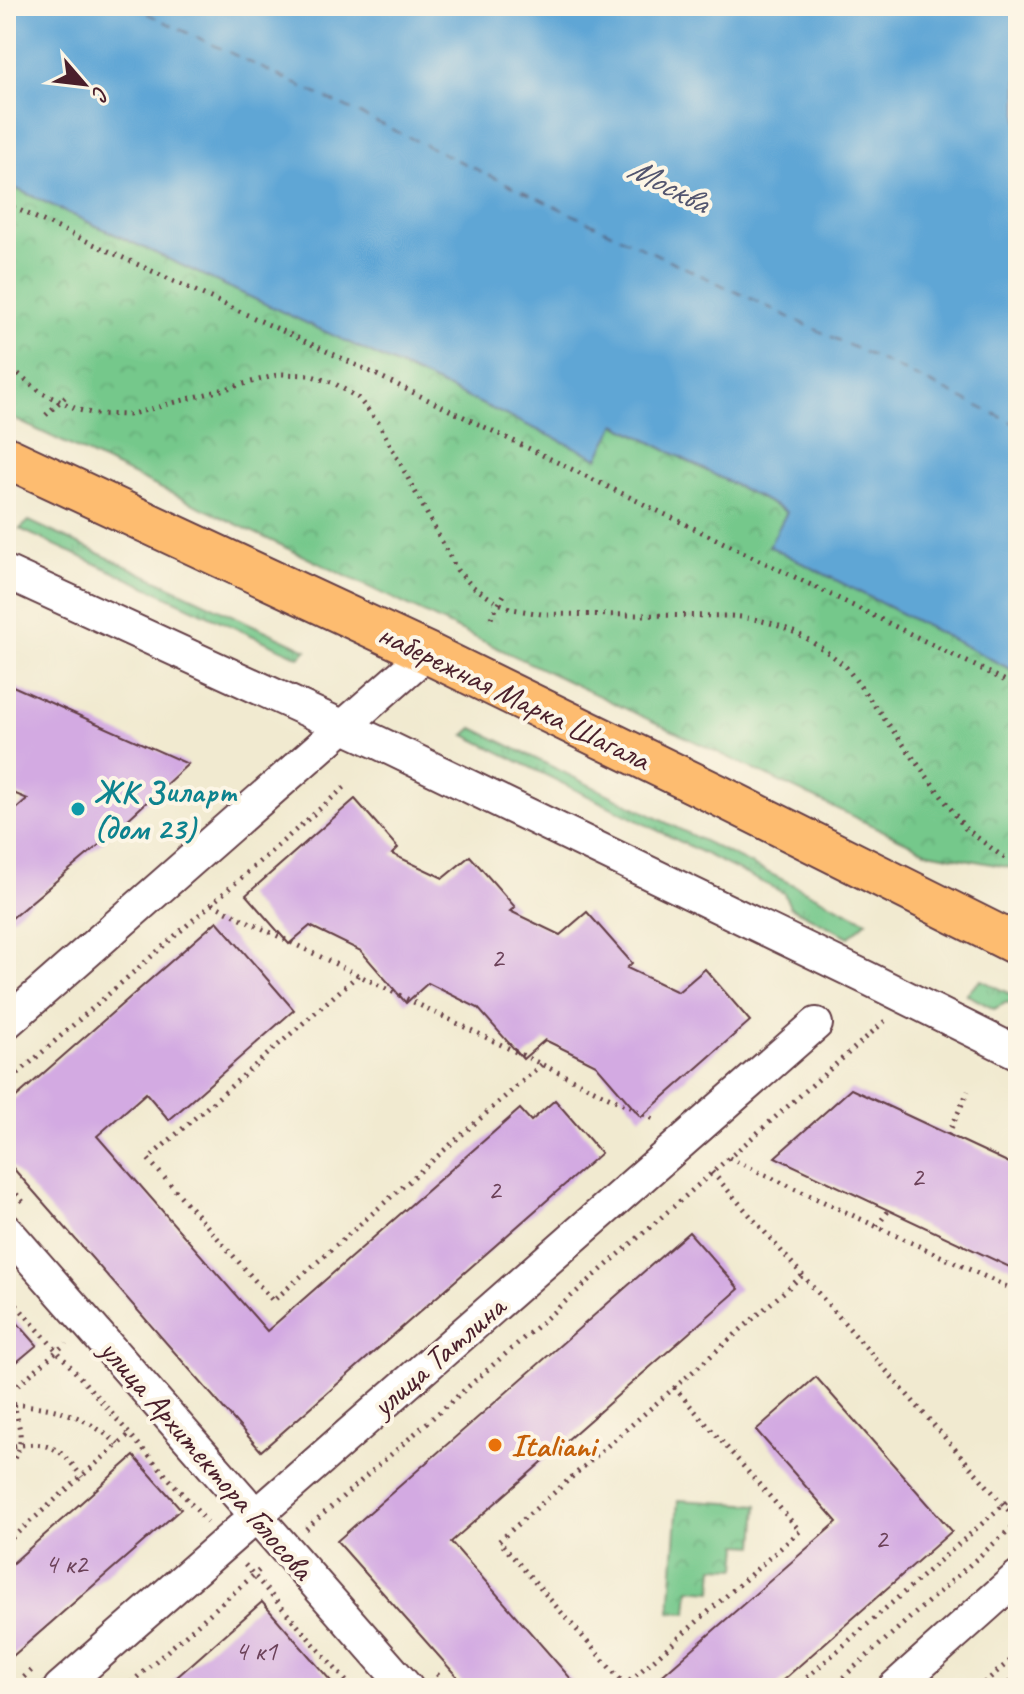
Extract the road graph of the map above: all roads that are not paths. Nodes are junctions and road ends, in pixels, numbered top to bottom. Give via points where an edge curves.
1 (6, 457) edge
2 (6, 572) edge
3 (427, 653) junction
4 (343, 727) junction
5 (1018, 945) edge
6 (6, 1023) edge
7 (816, 1024) dead end
8 (1018, 1053) edge
9 (6, 1230) edge
10 (257, 1516) junction
11 (1018, 1577) edge
12 (60, 1688) edge
13 (407, 1688) edge
14 (894, 1688) edge

1 - 3 main road, набережная Марка Шагала
2 - 4 street
3 - 4 street
3 - 5 main road, набережная Марка Шагала
4 - 6 street
4 - 8 street via 904,1013
7 - 10 street, улица Татлина
9 - 10 street, улица Архитектора Голосова
10 - 12 street, улица Татлина
10 - 13 street, улица Архитектора Голосова
11 - 14 street

